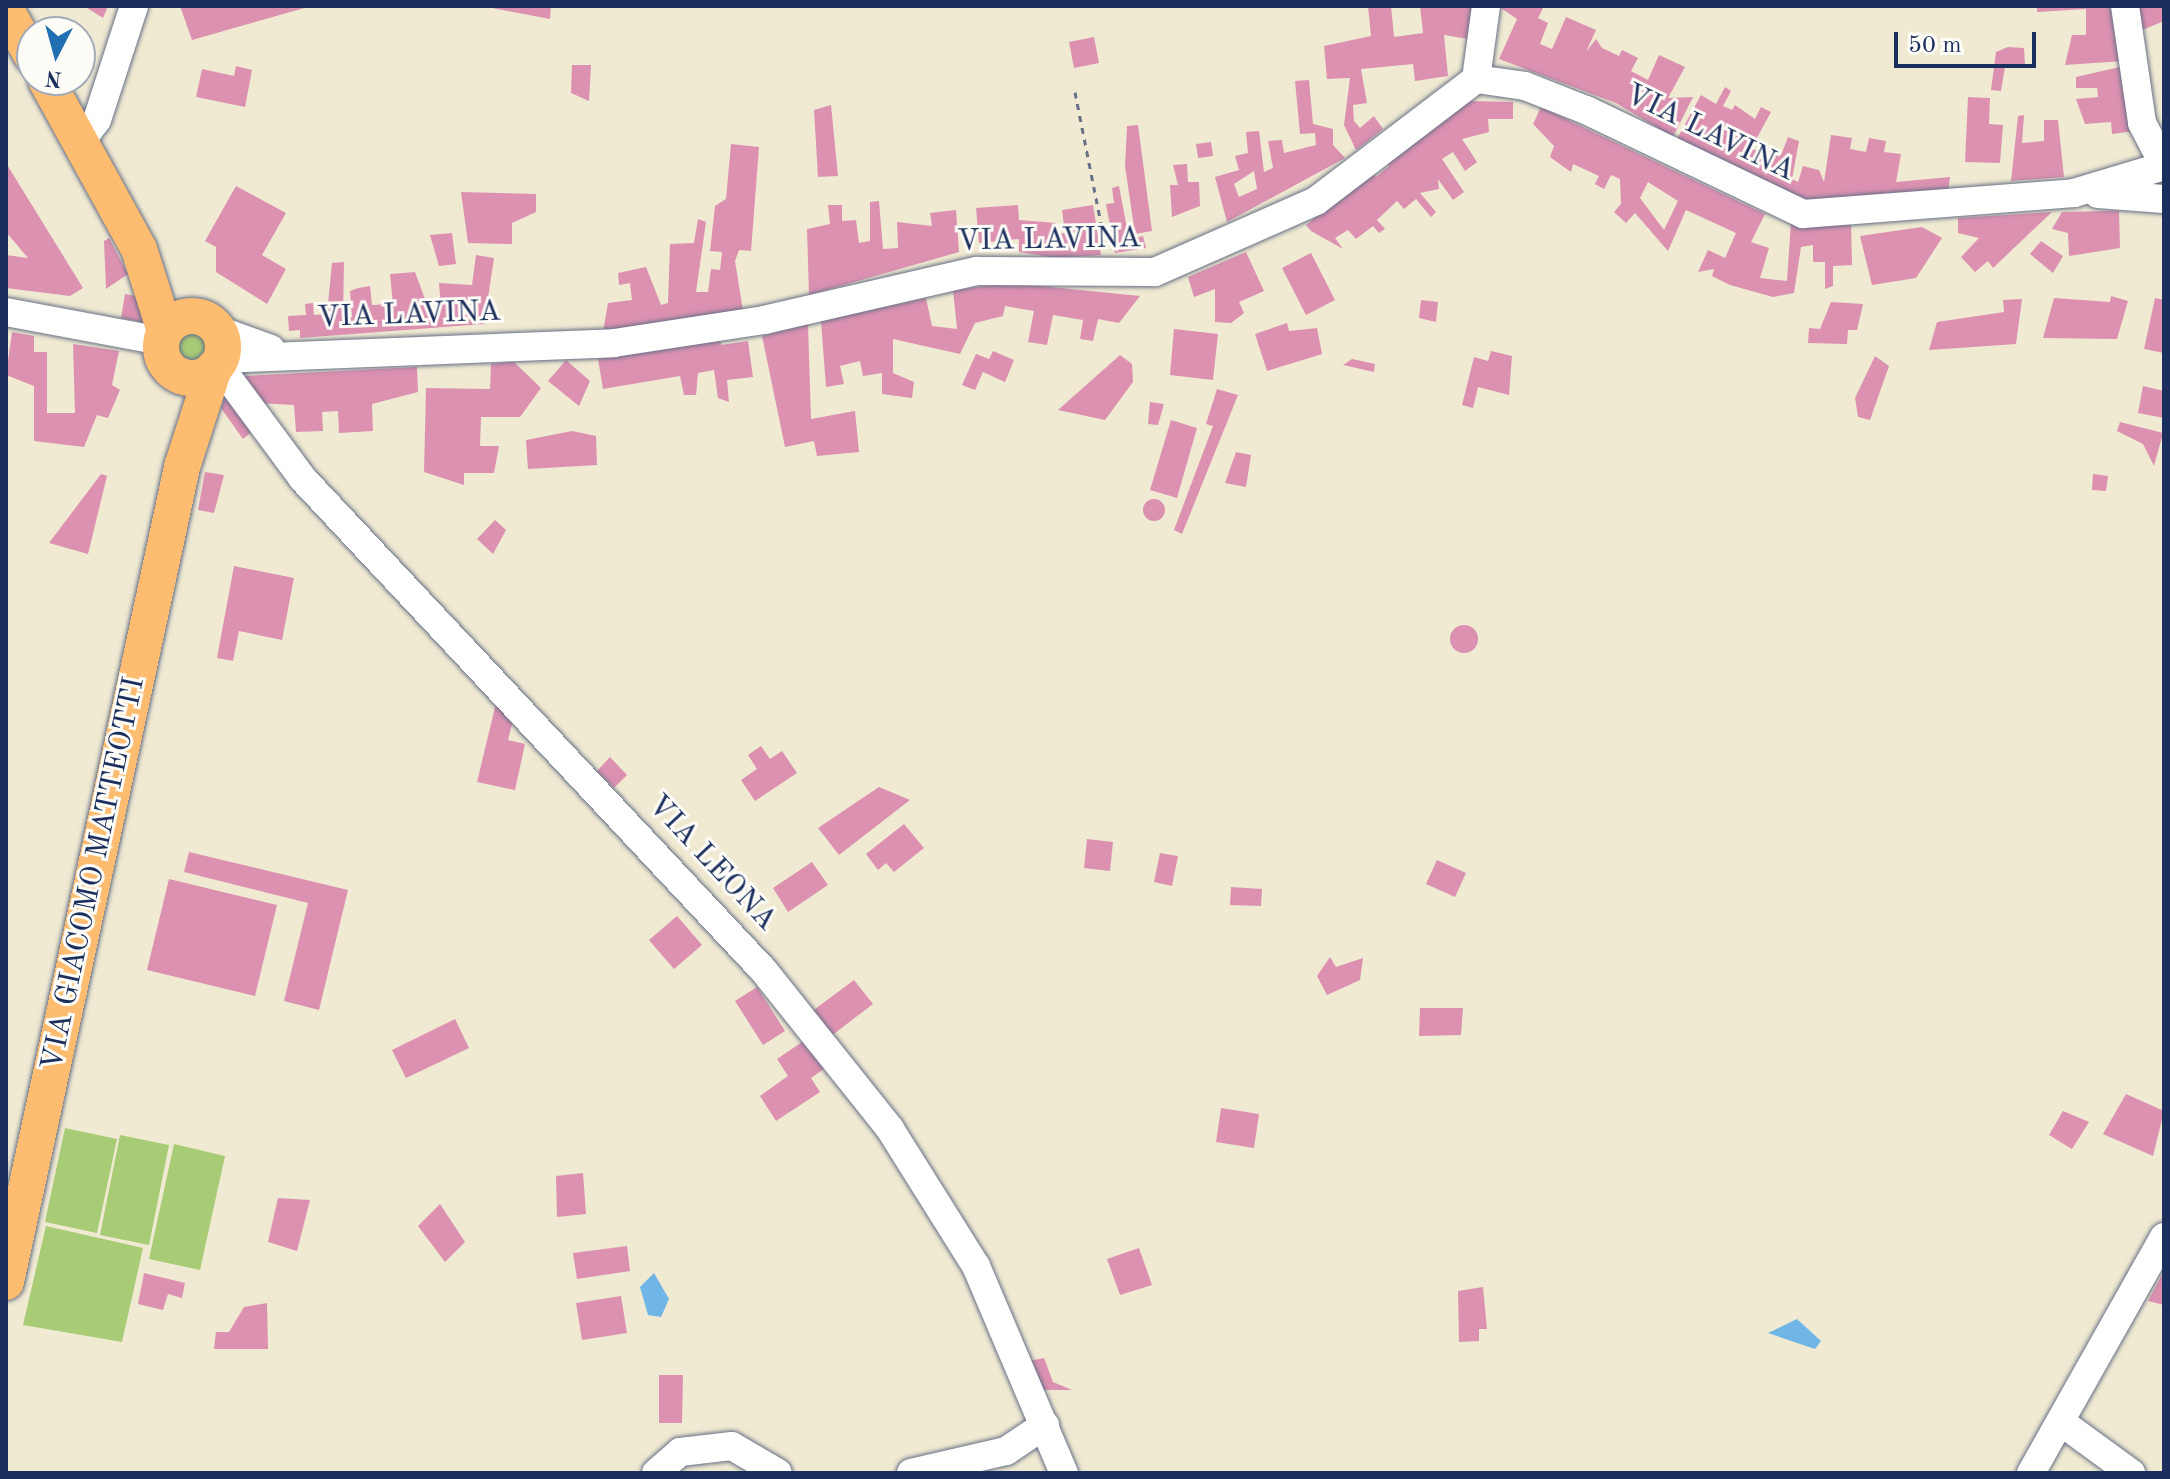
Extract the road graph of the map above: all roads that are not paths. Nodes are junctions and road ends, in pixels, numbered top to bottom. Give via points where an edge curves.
1 (134, 6) edge
2 (1486, 6) edge
3 (2125, 6) edge
4 (6, 10) edge
5 (16, 28) edge
6 (1476, 79) junction
7 (55, 96) edge
8 (81, 141) junction
9 (2164, 166) edge
10 (2074, 193) junction
11 (2164, 199) edge
12 (6, 312) edge
13 (195, 347) junction
14 (2164, 1237) edge
15 (6, 1282) edge
16 (2061, 1422) junction
17 (1045, 1425) junction
18 (957, 1468) edge
19 (656, 1473) edge
20 (778, 1473) edge
21 (911, 1473) edge
22 (1064, 1473) edge
23 (2031, 1473) edge
24 (2131, 1473) edge

1 - 8 street via 97,120
2 - 6 street
3 - 9 street, VIA LAVINA via 2142,123
4 - 5 main road
6 - 10 street, VIA LAVINA via 1525,86 1586,110 1803,214
6 - 13 street, VIA LAVINA via 1316,201 1155,272 977,271 764,320 614,343 283,353
7 - 8 main road
8 - 13 main road
9 - 10 street, VIA LAVINA
10 - 11 street, VIA LAVINA
12 - 13 street
13 - 15 main road, VIA GIACOMO MATTEOTTI via 182,467
13 - 17 street, VIA LEONA via 303,479 764,971 890,1129 976,1266
14 - 16 street
16 - 23 street
16 - 24 street
17 - 18 street via 1006,1451
17 - 22 street, VIA LEONA
18 - 21 street
19 - 20 street via 680,1452 732,1446

